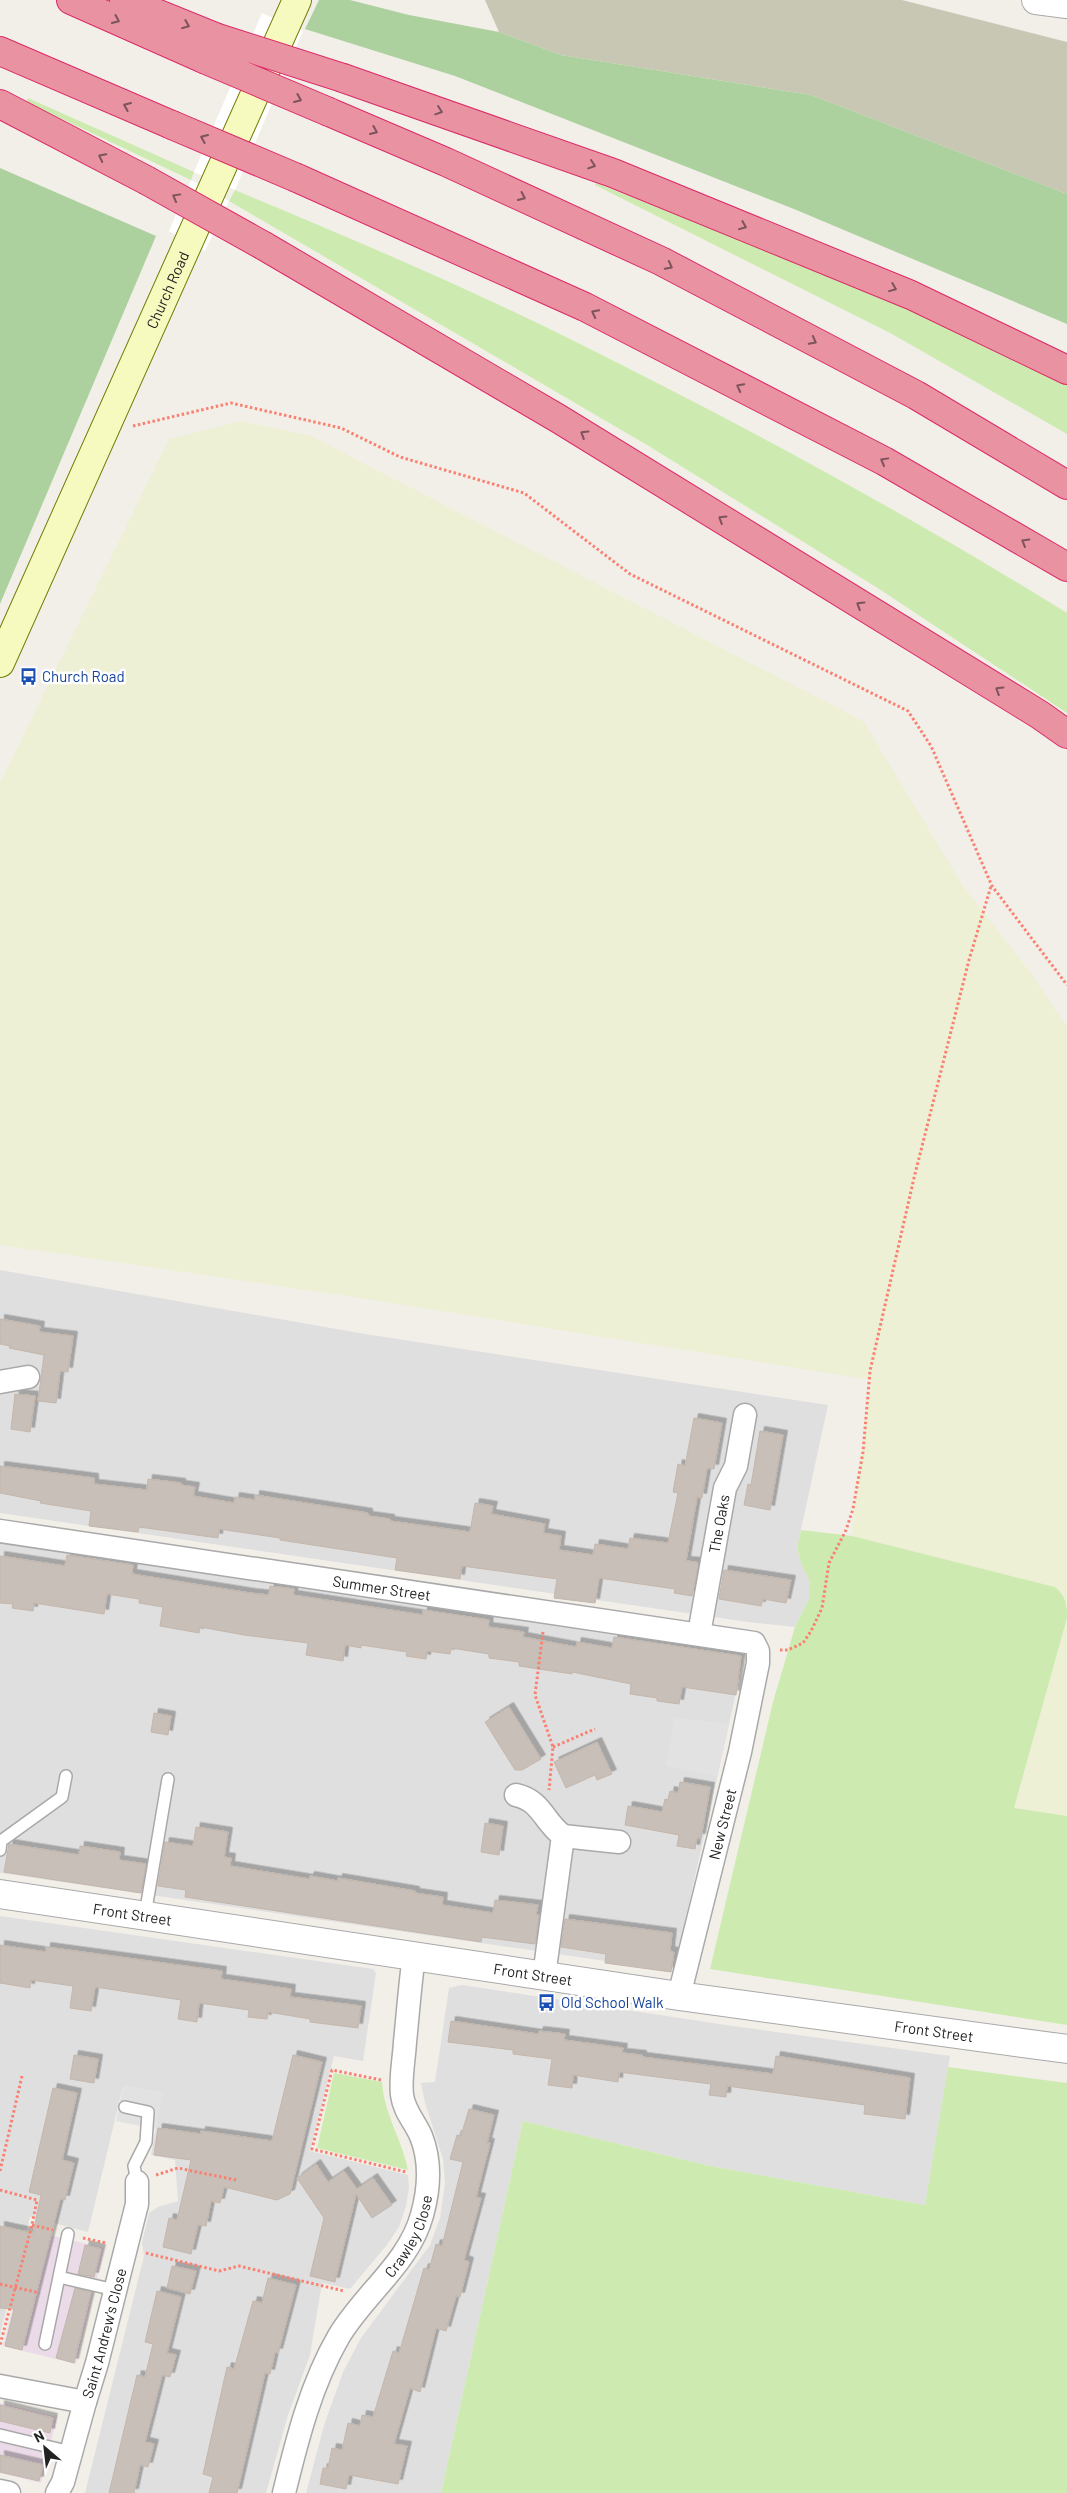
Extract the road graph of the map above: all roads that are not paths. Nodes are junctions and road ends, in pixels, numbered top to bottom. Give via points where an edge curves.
1 (71, 0) edge
2 (124, 0) edge
3 (297, 0) edge
4 (1036, 0) edge
5 (1067, 4) edge
6 (210, 48) junction
7 (0, 51) edge
8 (0, 104) edge
9 (1067, 370) edge
10 (1067, 485) edge
11 (1067, 567) edge
12 (0, 663) edge
13 (1067, 734) edge
14 (28, 1377) dead end
15 (0, 1382) edge
16 (745, 1416) dead end
17 (0, 1531) edge
18 (699, 1634) junction
19 (758, 1651) joint
20 (66, 1776) dead end
21 (168, 1779) dead end
22 (516, 1795) dead end
23 (562, 1836) junction
24 (618, 1842) dead end
25 (0, 1850) edge
26 (0, 1894) edge
27 (144, 1915) junction
28 (414, 1956) junction
29 (544, 1976) junction
30 (679, 1996) junction
31 (1067, 2049) edge
32 (125, 2108) dead end
33 (137, 2182) joint
34 (68, 2234) road end
35 (59, 2277) junction
36 (115, 2290) junction
37 (45, 2344) dead end
38 (0, 2386) edge
39 (85, 2402) junction
40 (0, 2435) edge
41 (72, 2452) junction
42 (0, 2491) edge
43 (9, 2493) edge
44 (57, 2493) edge
45 (284, 2493) edge

1 -> 6 highway
2 -> 6 highway
3 - 12 main road, Church Road
4 - 5 street
6 -> 9 highway, bridge via 343,78 613,172 911,295
6 -> 10 highway, bridge via 329,112 661,261 916,396
11 -> 7 highway, bridge via 884,461 585,307 297,178
13 -> 8 highway, bridge via 559,419 264,246
14 - 15 street
16 - 18 street, The Oaks via 736,1466 725,1488
17 - 18 street, Summer Street
18 - 19 street, Summer Street via 752,1642
19 - 30 street, New Street via 740,1752
20 - 25 lane via 62,1797 1,1841
21 - 27 lane
22 - 23 street via 531,1800 542,1811 551,1828
23 - 24 street
23 - 29 street
26 - 27 street, Front Street
27 - 28 street, Front Street
28 - 29 street, Front Street
28 - 45 street, Crawley Close via 402,2084 405,2108 426,2151 425,2202 416,2233 407,2248 349,2321 328,2356 296,2443
29 - 30 street, Front Street
30 - 31 street, Front Street
32 - 33 lane via 148,2112 146,2142 134,2166
33 - 36 street, Saint Andrew's Close via 137,2204
34 - 35 lane
35 - 36 lane
35 - 37 lane
36 - 39 street, Saint Andrew's Close
38 - 39 street, Saint Andrew's Close
39 - 41 street
40 - 41 lane
41 - 44 street
42 - 43 street

